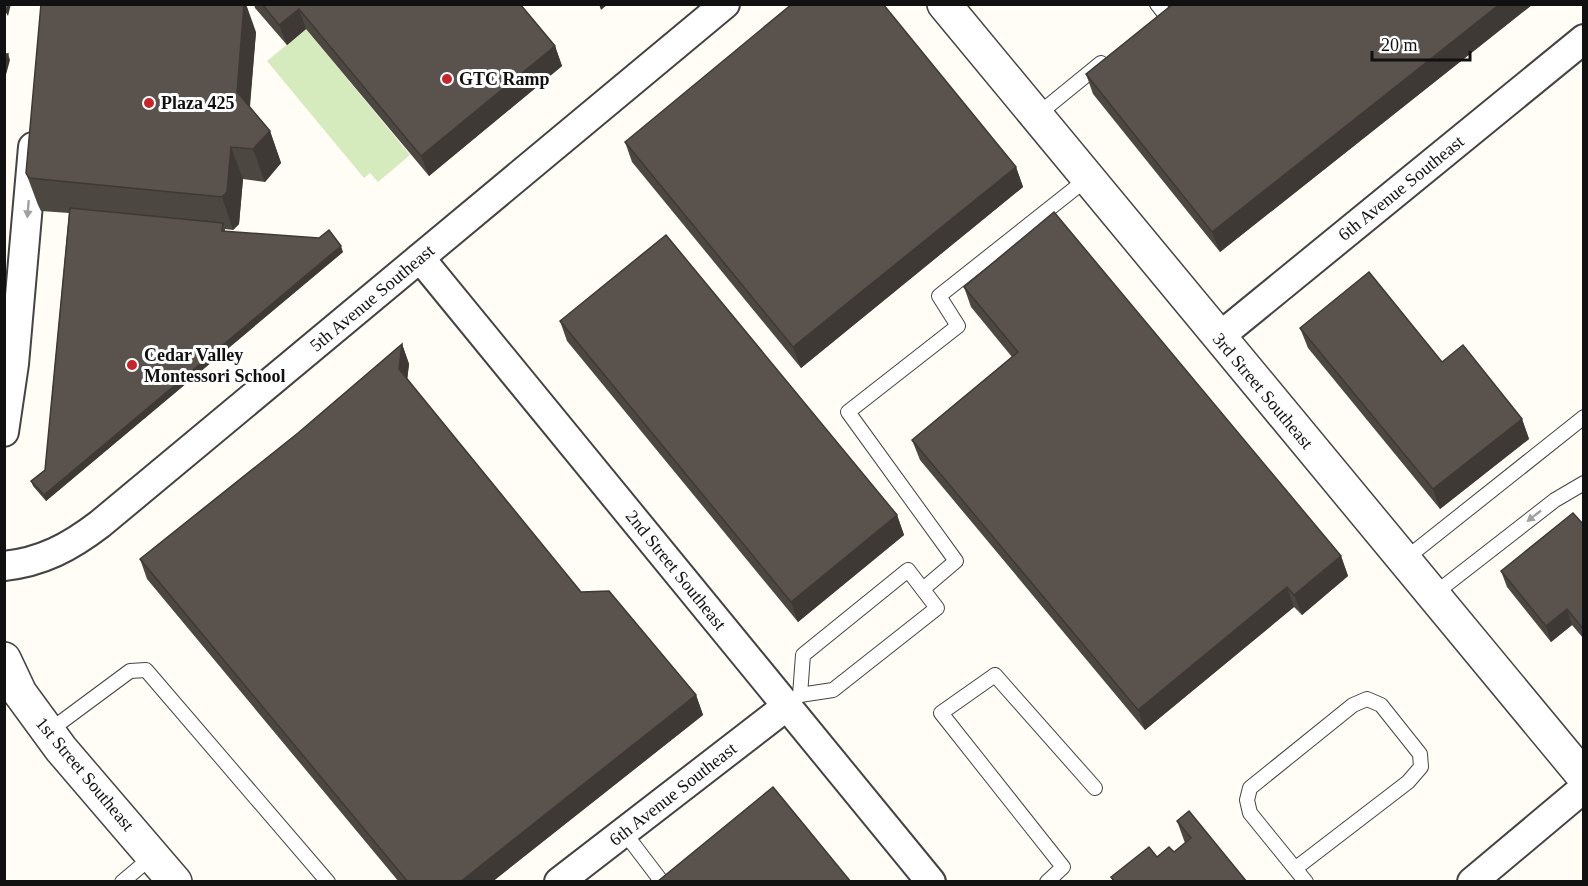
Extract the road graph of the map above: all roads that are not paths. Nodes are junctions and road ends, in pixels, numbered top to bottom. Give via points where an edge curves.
1 (725, 4) edge
2 (944, 4) edge
3 (1584, 39) edge
4 (1112, 55) edge
5 (1036, 116) junction
6 (36, 120) edge
7 (1088, 178) junction
8 (420, 258) junction
9 (1219, 337) junction
10 (1584, 417) edge
11 (4, 432) edge
12 (1583, 483) edge
13 (1404, 560) junction
14 (4, 566) edge
15 (923, 589) junction
16 (1433, 595) junction
17 (4, 659) edge
18 (794, 700) junction
19 (49, 731) junction
20 (1584, 777) edge
21 (1095, 788) dead end
22 (1584, 788) edge
23 (624, 832) junction
24 (154, 855) junction
25 (1296, 868) junction
26 (122, 882) edge
27 (175, 882) edge
28 (328, 882) edge
29 (559, 882) edge
30 (663, 882) edge
31 (931, 882) edge
32 (1047, 882) edge
33 (1306, 882) edge
34 (1472, 882) edge

1 - 8 street, 5th Avenue Southeast
2 - 5 street, 3rd Street Southeast
3 - 9 street, 6th Avenue Southeast
4 - 5 lane
5 - 7 street, 3rd Street Southeast
6 -> 11 street via 14,364
7 - 9 street, 3rd Street Southeast
7 - 15 lane via 939,296 958,326 848,412 956,561
8 - 14 street, 5th Avenue Southeast via 77,541 39,560
8 - 18 street, 2nd Street Southeast
9 - 13 street, 3rd Street Southeast
10 - 13 lane
12 -> 16 lane via 1555,500
13 - 16 street, 3rd Street Southeast
15 - 18 lane via 937,608 833,690
15 - 18 lane via 908,570 803,655
16 - 20 street, 3rd Street Southeast
17 - 19 street, 1st Street Southeast via 20,693
18 - 23 street, 6th Avenue Southeast
18 - 31 street, 2nd Street Southeast
19 - 24 street, 1st Street Southeast
19 - 28 lane via 130,671 146,670
21 - 32 lane via 995,675 942,713 1063,867
22 - 34 street
23 - 29 street, 6th Avenue Southeast
23 - 30 lane
24 - 26 lane
24 - 27 street, 1st Street Southeast
25 - 25 lane via 1250,813 1250,788 1353,705 1367,699 1381,705 1420,754 1420,767 1408,782
25 - 33 lane

